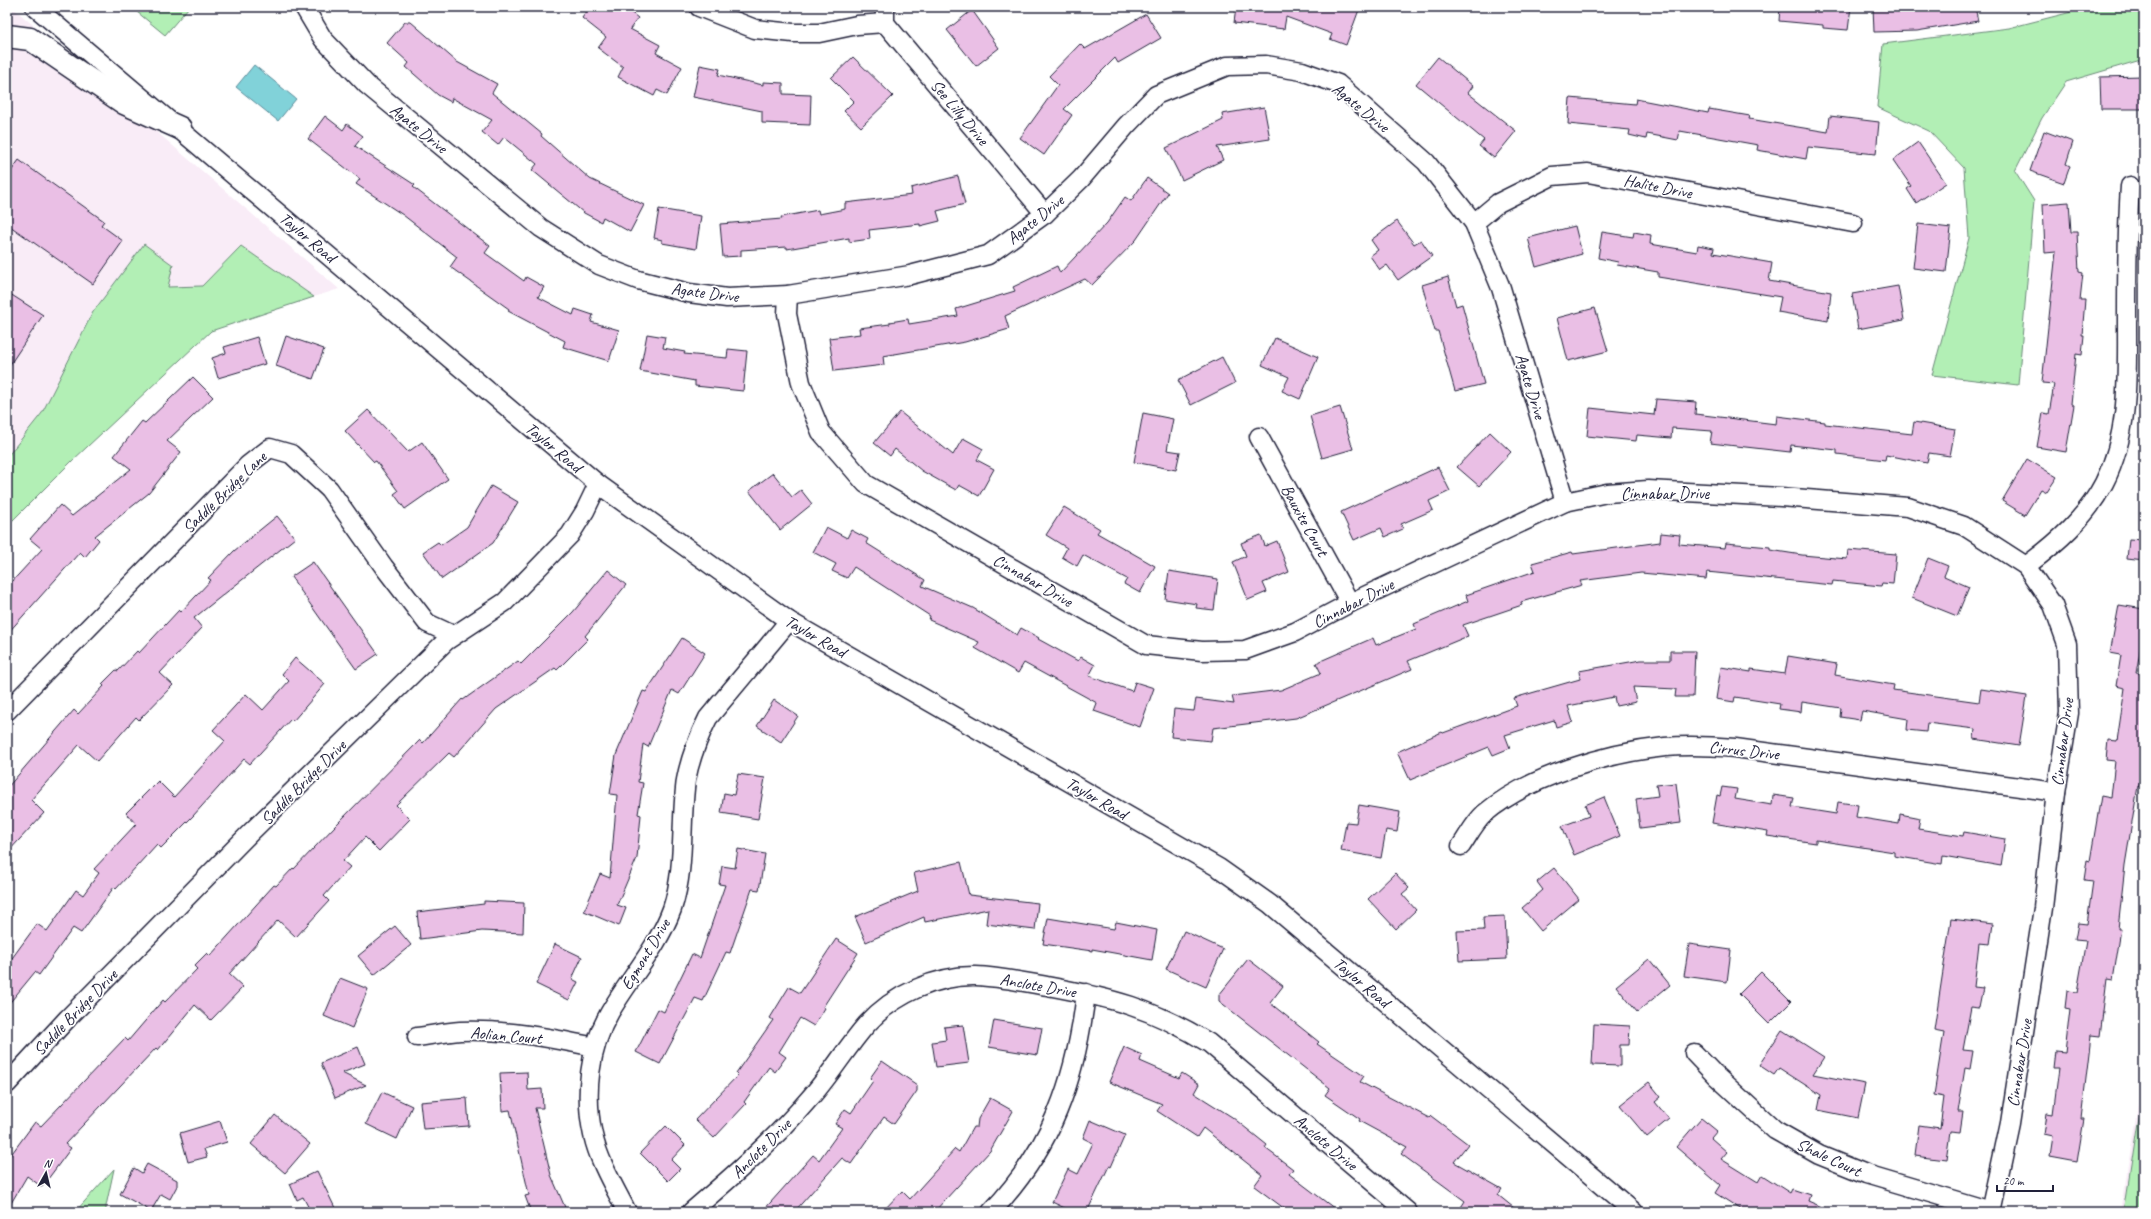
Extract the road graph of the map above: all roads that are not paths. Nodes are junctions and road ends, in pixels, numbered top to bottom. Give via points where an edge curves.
1 (35, 7) edge
2 (304, 7) edge
3 (699, 7) edge
4 (885, 15) edge
5 (7, 36) edge
6 (180, 128) junction
7 (2130, 186) dead end
8 (1045, 214) junction
9 (1474, 223) junction
10 (1853, 223) dead end
11 (788, 295) junction
12 (1260, 437) dead end
13 (598, 484) junction
14 (1565, 502) junction
15 (2026, 566) junction
16 (1350, 603) junction
17 (789, 621) junction
18 (453, 636) junction
19 (7, 711) edge
20 (2056, 792) junction
21 (1461, 846) dead end
22 (1086, 993) junction
23 (418, 1037) dead end
24 (595, 1047) junction
25 (1694, 1053) dead end
26 (7, 1084) edge
27 (1991, 1211) edge
28 (627, 1212) edge
29 (691, 1212) edge
30 (991, 1212) edge
31 (1408, 1212) edge
32 (1634, 1212) edge

1 - 6 street, Taylor Road
2 - 11 street, Agate Drive via 323,39 367,86 541,228 599,265 638,280 689,293 727,298
3 - 4 street via 755,29 793,33 819,33 857,25
4 - 8 street, See Lilly Drive
5 - 6 main road via 30,39 124,103
6 - 13 street, Taylor Road
7 - 15 street via 2126,239 2127,397 2119,446 2104,483 2080,519 2052,547
8 - 9 street, Agate Drive via 1081,179 1156,95 1227,66 1266,65 1302,71 1338,84 1426,162
8 - 11 street, Agate Drive via 988,256 910,275
9 - 10 street, Halite Drive via 1498,203 1552,176 1588,173
9 - 14 street, Agate Drive via 1501,288
11 - 16 street, Cinnabar Drive via 787,314 801,383 821,432 866,484 1146,645 1202,651 1245,650 1295,632
12 - 16 street, Bauxite Court
13 - 17 street, Taylor Road
13 - 18 street, Saddle Bridge Drive via 570,535 505,602
14 - 15 street, Cinnabar Drive via 1606,493 1648,490 1773,496 1908,507 1964,526
14 - 16 street, Cinnabar Drive
15 - 20 street, Cinnabar Drive via 2053,605 2067,644 2069,713
17 - 24 street, Egmont Drive via 708,718 701,732 686,779 680,871 672,909 655,944 609,1013
17 - 32 street, Taylor Road via 1219,868 1270,904
18 - 19 street, Saddle Bridge Lane via 427,623 329,489 291,454 270,448 248,465
18 - 26 street, Saddle Bridge Drive via 245,839 68,1018
20 - 21 street, Cirrus Drive via 1735,748 1665,747 1630,752 1590,763 1514,793 1483,815
20 - 27 street, Cinnabar Drive via 2042,916 2010,1123
22 - 29 street, Anclote Drive via 974,976 939,980 902,996 866,1025 810,1099 752,1160
22 - 30 street via 1074,1069 1062,1102 1045,1139 1026,1170
22 - 31 street, Anclote Drive via 1150,1011 1209,1043
23 - 24 street, Aolian Court via 460,1031 495,1032 545,1037
24 - 28 street, Egmont Drive via 588,1092 593,1136 605,1168
25 - 27 street, Shale Court via 1775,1130 1819,1155 1866,1174

